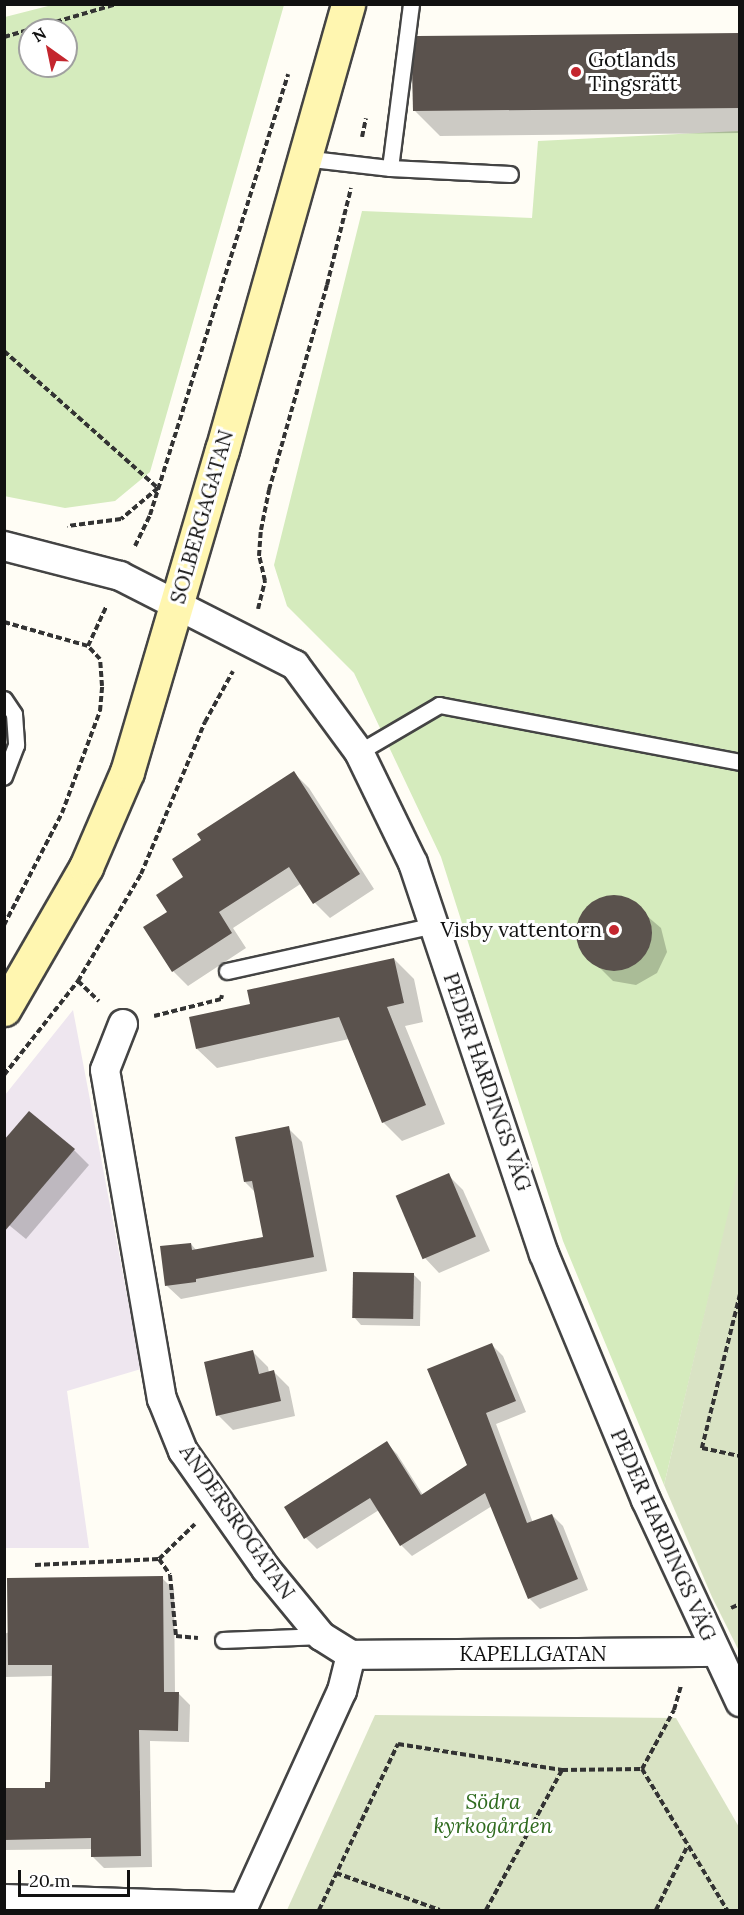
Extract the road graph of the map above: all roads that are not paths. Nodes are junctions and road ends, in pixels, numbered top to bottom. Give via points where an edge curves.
1 (348, 4) edge
2 (411, 4) edge
3 (303, 158) junction
4 (390, 168) junction
5 (510, 174) dead end
6 (4, 546) edge
7 (177, 604) junction
8 (4, 699) edge
9 (359, 752) junction
10 (740, 762) edge
11 (4, 777) edge
12 (434, 925) junction
13 (227, 971) road end
14 (4, 1009) edge
15 (123, 1024) road end
16 (321, 1636) junction
17 (223, 1640) road end
18 (703, 1652) junction
19 (351, 1655) junction
20 (740, 1702) edge
21 (4, 1899) edge
22 (242, 1909) edge

1 - 3 main road, SOLBERGAGATAN
2 - 4 lane
3 - 4 lane
3 - 7 main road, SOLBERGAGATAN
4 - 5 lane
6 - 7 street, PEDER HARDINGS VÄG via 120,576
7 - 9 street, PEDER HARDINGS VÄG via 295,665
7 - 14 main road, SOLBERGAGATAN via 127,772 100,836
8 - 11 lane via 14,714 16,745
9 - 10 lane via 439,705
9 - 12 street, PEDER HARDINGS VÄG via 413,863
12 - 13 lane
12 - 18 street, PEDER HARDINGS VÄG via 544,1254 646,1500
15 - 16 street, ANDERSROGATAN via 105,1070 162,1399 183,1451 266,1569
16 - 17 lane
16 - 19 street, ANDERSROGATAN
18 - 19 street, KAPELLGATAN
18 - 20 street, PEDER HARDINGS VÄG
19 - 22 street via 342,1691
21 - 22 street

